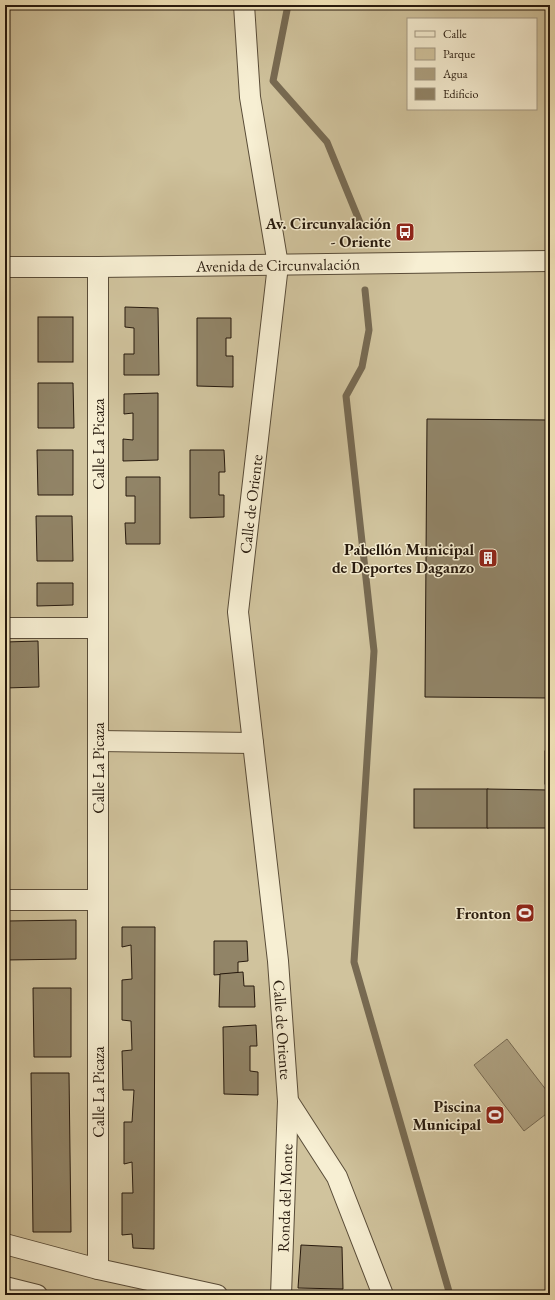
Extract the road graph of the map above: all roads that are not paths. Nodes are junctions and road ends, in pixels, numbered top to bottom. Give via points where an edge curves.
1 (244, 5) edge
2 (550, 262) edge
3 (278, 265) junction
4 (5, 267) edge
5 (98, 267) junction
6 (5, 628) edge
7 (98, 628) junction
8 (98, 741) junction
9 (253, 743) junction
10 (5, 900) edge
11 (98, 900) junction
12 (288, 1101) junction
13 (5, 1244) edge
14 (98, 1269) junction
15 (5, 1287) edge
16 (37, 1295) edge
17 (217, 1295) edge
18 (281, 1295) edge
19 (383, 1295) edge

1 - 3 street, Calle de Oriente via 250,97
2 - 3 street, Avenida de Circunvalación
3 - 5 street, Avenida de Circunvalación
3 - 9 street, Calle de Oriente via 238,612
4 - 5 street, Avenida de Circunvalación
5 - 7 street, Calle La Picaza
6 - 7 street
7 - 8 street, Calle La Picaza
8 - 9 street
8 - 11 street, Calle La Picaza
9 - 12 street, Calle de Oriente via 278,961
10 - 11 street
11 - 14 street, Calle La Picaza
12 - 18 street, Ronda del Monte
12 - 19 street, Calle de Oriente via 337,1177
13 - 14 street
14 - 17 street
15 - 16 street

